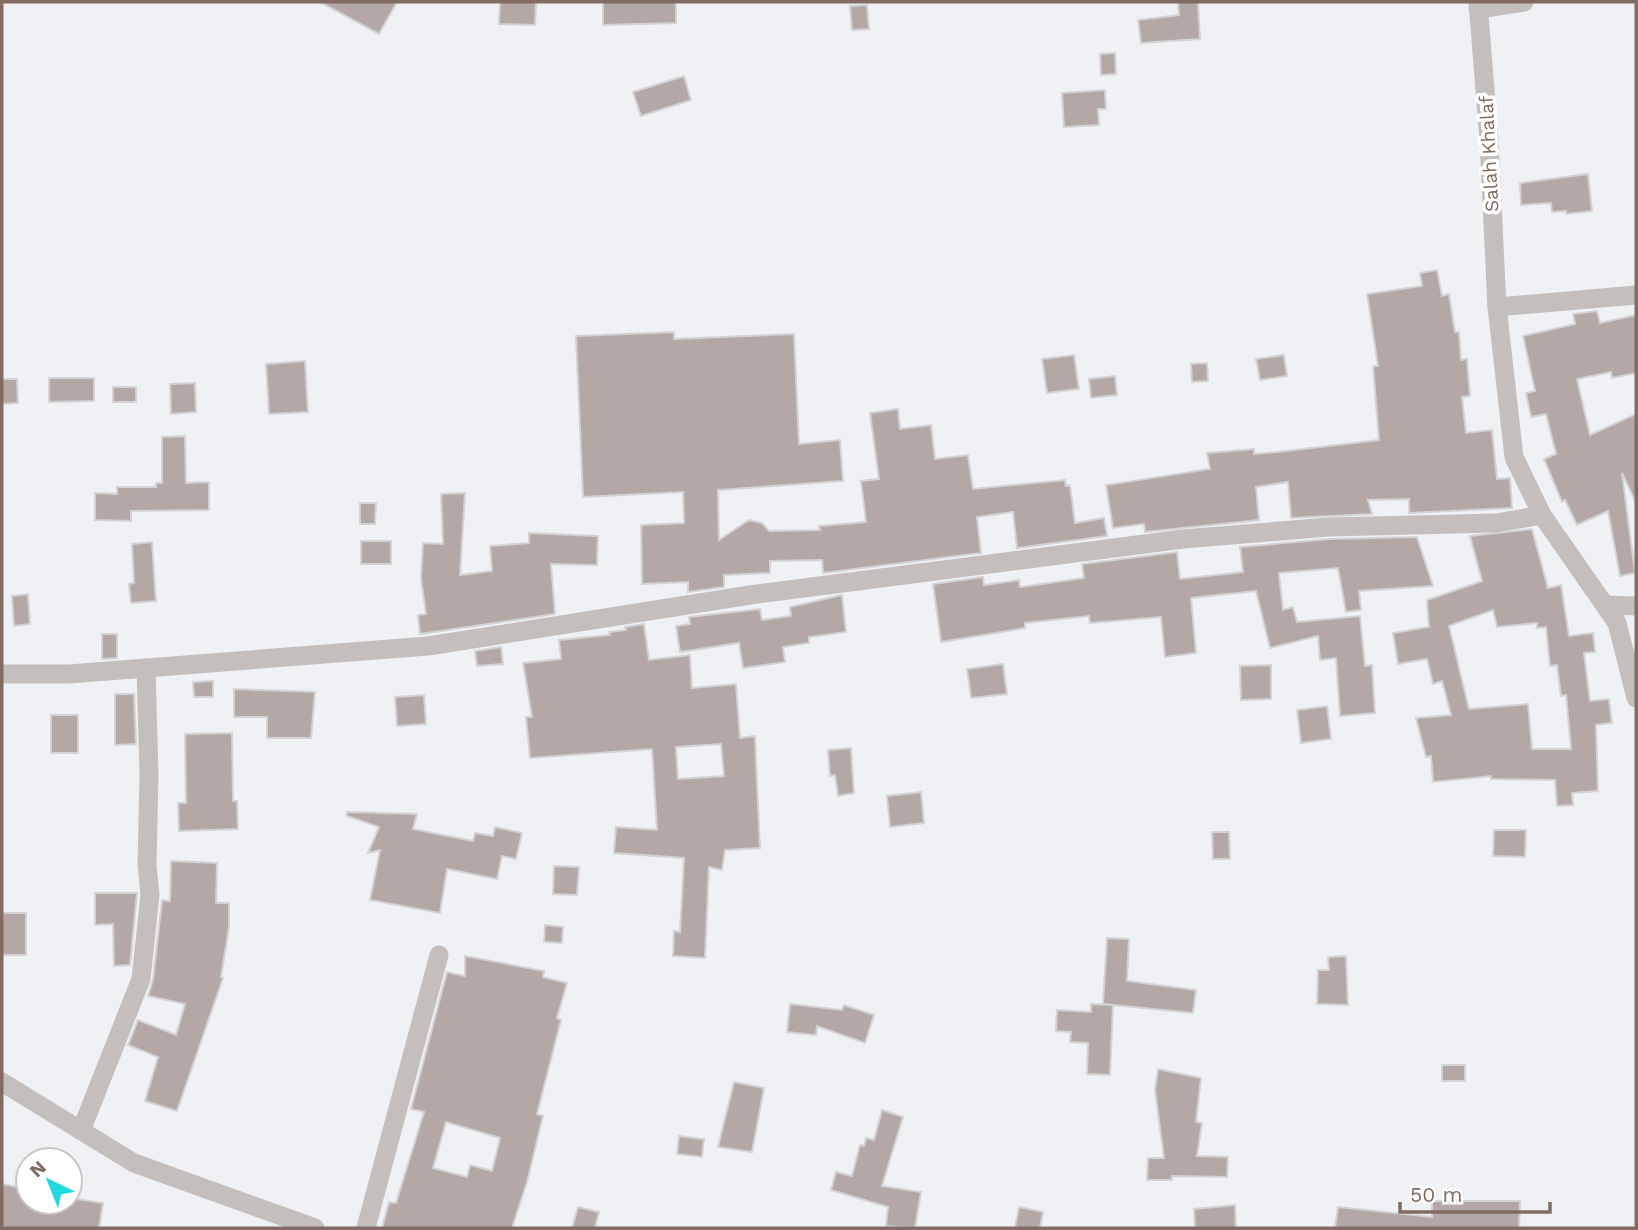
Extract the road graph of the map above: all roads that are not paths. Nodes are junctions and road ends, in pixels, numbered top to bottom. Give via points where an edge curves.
1 (1524, 2) edge
2 (1478, 5) edge
3 (1636, 295) edge
4 (1497, 307) junction
5 (1542, 515) junction
6 (1605, 605) junction
7 (1636, 606) edge
8 (146, 668) junction
9 (2, 674) edge
10 (1636, 698) edge
11 (439, 955) dead end
12 (2, 1082) edge
13 (81, 1131) junction
14 (315, 1228) edge
15 (366, 1228) edge

1 - 2 street
2 - 4 street, Salah Khalaf
3 - 4 street
4 - 5 street, Salah Khalaf via 1514,457
5 - 6 street, Salah Khalaf
5 - 8 street via 1496,523 1329,527 1183,540 750,595 428,646
6 - 7 street
6 - 10 street, Salah Khalaf via 1617,623
8 - 9 street
8 - 13 street via 150,895 141,979
11 - 15 street
12 - 13 street
13 - 14 street via 134,1163

